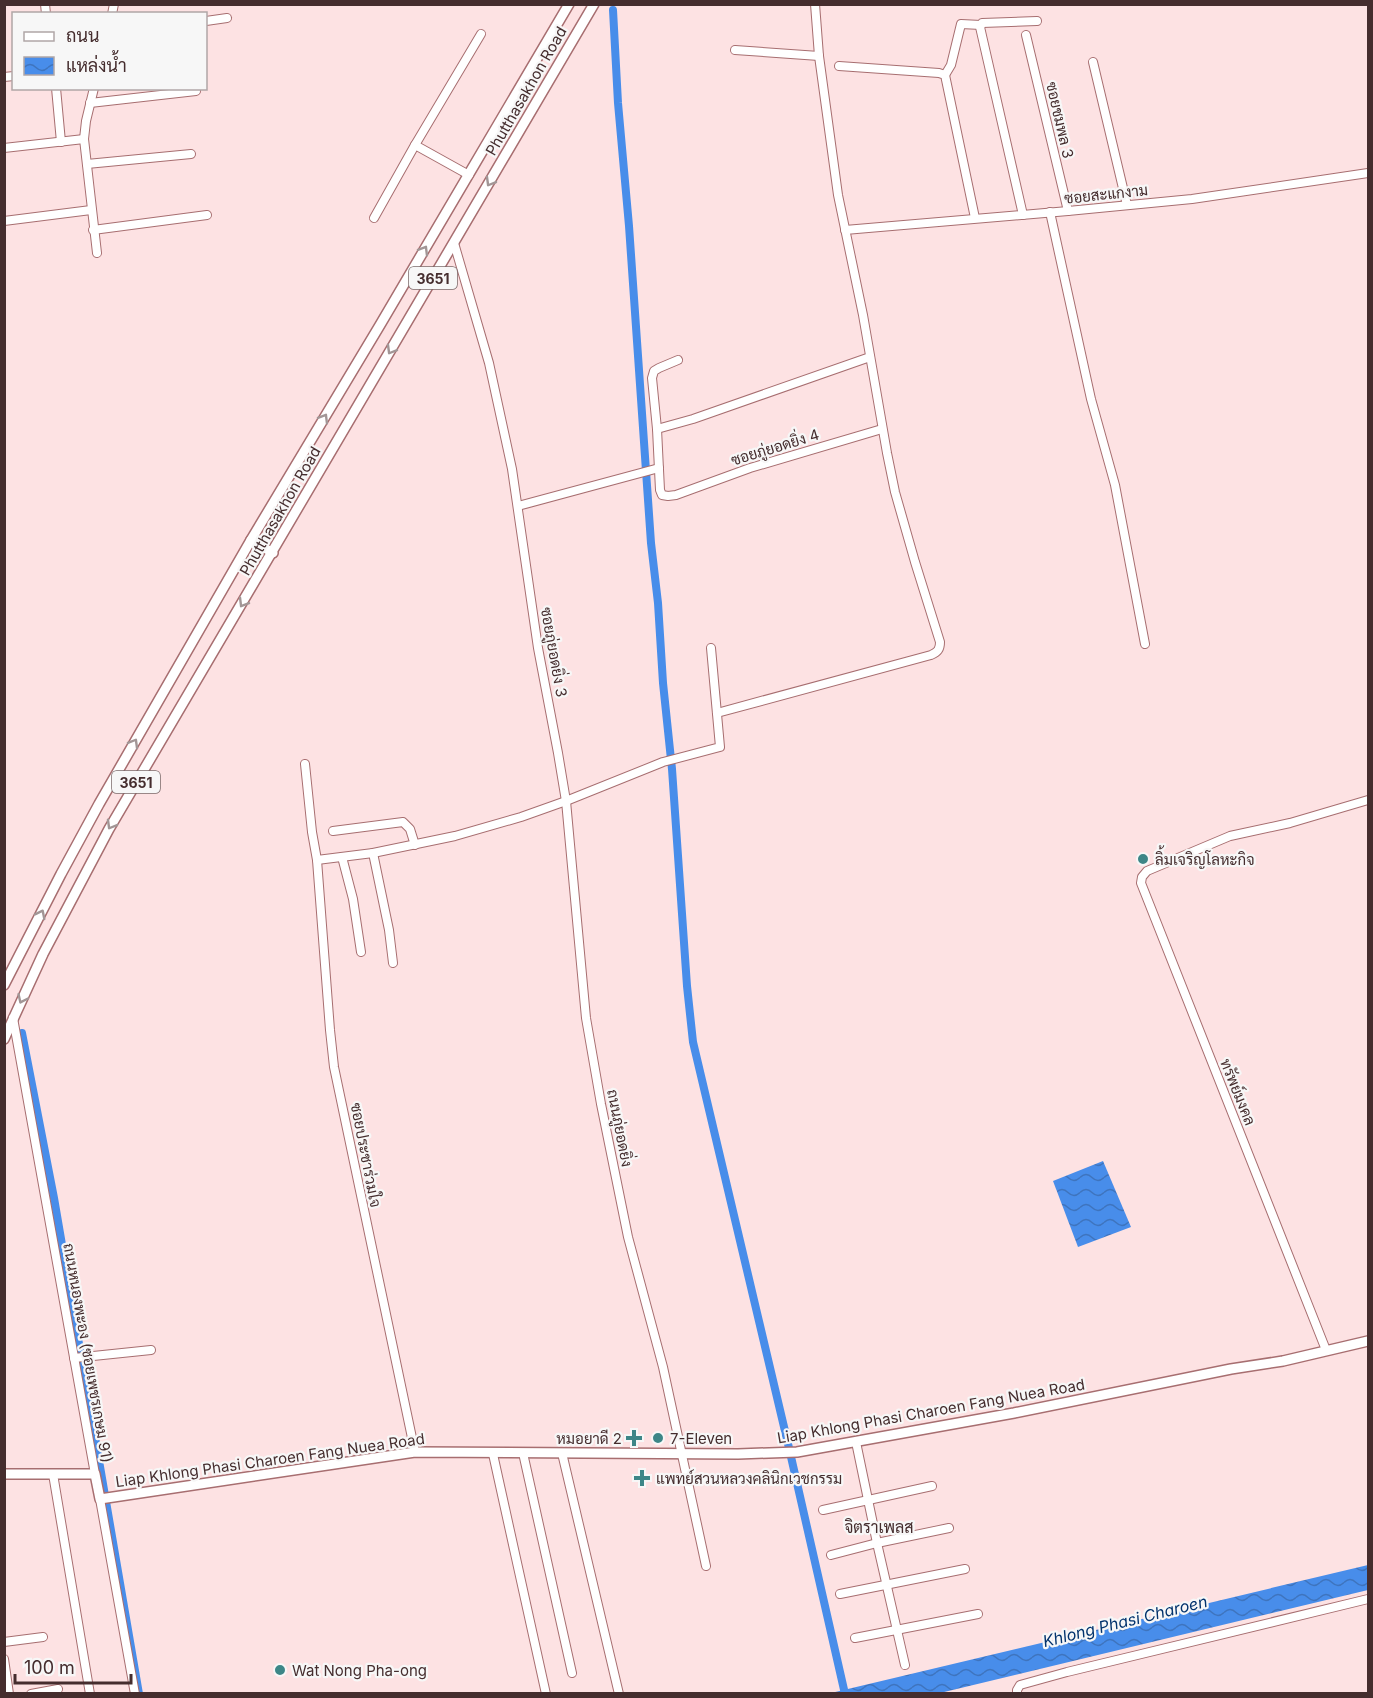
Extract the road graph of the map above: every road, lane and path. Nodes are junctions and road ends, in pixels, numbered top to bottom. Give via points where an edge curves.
1 (569, 4) edge
2 (594, 4) edge
3 (815, 4) edge
4 (227, 18) dead end
5 (207, 21) edge
6 (1037, 21) dead end
7 (981, 25) junction
8 (481, 33) dead end
9 (1026, 35) dead end
10 (735, 50) dead end
11 (819, 56) junction
12 (1093, 62) dead end
13 (839, 66) dead end
14 (945, 75) junction
15 (56, 90) edge
16 (93, 90) edge
17 (196, 91) dead end
18 (90, 103) junction
19 (84, 139) junction
20 (60, 142) junction
21 (415, 145) junction
22 (4, 148) edge
23 (191, 154) dead end
24 (87, 164) junction
25 (1368, 173) edge
26 (469, 175) junction
27 (1127, 205) junction
28 (91, 210) junction
29 (1068, 211) junction
30 (1050, 212) junction
31 (1023, 214) junction
32 (207, 215) dead end
33 (374, 218) dead end
34 (975, 218) junction
35 (4, 221) edge
36 (93, 230) junction
37 (846, 230) junction
38 (454, 243) junction
39 (97, 253) dead end
40 (870, 357) junction
41 (678, 360) dead end
42 (657, 429) junction
43 (882, 429) junction
44 (659, 468) junction
45 (518, 506) junction
46 (251, 540) junction
47 (273, 553) junction
48 (1145, 644) dead end
49 (711, 648) dead end
50 (717, 713) junction
51 (305, 764) dead end
52 (1368, 800) edge
53 (566, 801) junction
54 (333, 831) dead end
55 (415, 845) junction
56 (373, 853) junction
57 (342, 857) junction
58 (317, 860) junction
59 (361, 952) dead end
60 (393, 963) dead end
61 (5, 982) edge
62 (13, 1018) junction
63 (4, 1039) edge
64 (1368, 1341) edge
65 (152, 1350) dead end
66 (1326, 1350) junction
67 (74, 1358) junction
68 (856, 1442) junction
69 (415, 1452) junction
70 (523, 1453) junction
71 (562, 1453) junction
72 (493, 1454) junction
73 (681, 1454) junction
74 (4, 1474) edge
75 (53, 1474) junction
76 (95, 1474) junction
77 (932, 1486) dead end
78 (100, 1499) junction
79 (867, 1500) junction
80 (823, 1510) dead end
81 (949, 1528) dead end
82 (877, 1543) junction
83 (831, 1554) dead end
84 (706, 1566) dead end
85 (965, 1569) dead end
86 (886, 1584) junction
87 (840, 1594) dead end
88 (1368, 1599) edge
89 (978, 1614) dead end
90 (896, 1629) junction
91 (43, 1637) dead end
92 (855, 1638) dead end
93 (4, 1642) edge
94 (4, 1659) edge
95 (905, 1665) dead end
96 (572, 1673) dead end
97 (58, 1689) dead end
98 (1018, 1690) edge
99 (9, 1694) edge
100 (31, 1694) edge
101 (90, 1694) edge
102 (135, 1694) edge
103 (546, 1694) edge
104 (619, 1694) edge

1 - 26 main road, Phutthasakhon Road / 3651
2 -> 38 main road, Phutthasakhon Road / 3651
3 - 11 street
4 - 5 street
6 - 7 street
7 - 14 street via 961,24
7 - 31 street
8 - 21 street
9 - 29 street, ซอยชมพล 3
10 - 11 street
11 - 37 street
12 - 27 street
13 - 14 street
14 - 34 street
15 - 20 street
16 - 18 street
17 - 18 street
18 - 19 street
19 - 20 street
19 - 24 street
20 - 22 street
21 - 26 street
21 - 33 street
23 - 24 street
24 - 28 street
25 - 27 street, ซอยสะแกงาม
46 -> 26 main road, Phutthasakhon Road / 3651
27 - 29 street, ซอยสะแกงาม
28 - 35 street
28 - 36 street
29 - 30 street, ซอยสะแกงาม
30 - 31 street, ซอยสะแกงาม
30 - 48 street via 1091,399 1115,485
31 - 34 street, ซอยสะแกงาม
32 - 36 street
34 - 37 street, ซอยสะแกงาม
36 - 39 street
37 - 40 street
38 - 45 street, ซอยภู่ยอดยิ่ง 3 via 504,424
38 -> 47 main road, Phutthasakhon Road / 3651
40 - 42 street
40 - 43 street
41 - 42 street via 654,371
42 - 44 street
43 - 44 street, ซอยภู่ยอดยิ่ง 4 via 750,468 676,495 662,495
43 - 50 street via 895,492 940,647 931,655
44 - 45 street
45 - 53 street, ซอยภู่ยอดยิ่ง 3 via 536,636
46 - 47 main road
61 -> 46 main road, Phutthasakhon Road / 3651 via 72,854
47 -> 62 main road, Phutthasakhon Road / 3651 via 109,829
49 - 50 street
50 - 53 street via 720,747 663,762
51 - 58 street, ซอยประชาร่วมใจ
52 - 66 street, ทรัพย์มงคล via 1234,835 1147,871 1141,883
53 - 55 street
53 - 73 street, ถนนภู่ยอดยิ่ง via 586,1018 601,1104 628,1237 663,1367
54 - 55 street via 403,822
55 - 56 street
56 - 57 street
56 - 60 street
57 - 58 street
57 - 59 street
58 - 69 street, ซอยประชาร่วมใจ via 334,1067
62 - 63 main road, Phutthasakhon Road / 3651
62 - 67 street, ถนนหนองพะอง (ซอยเพชรเกษม 91)
64 - 66 main road, Liap Khlong Phasi Charoen Fang Nuea Road
65 - 67 street
66 - 68 main road, Liap Khlong Phasi Charoen Fang Nuea Road
67 - 76 street, ถนนหนองพะอง (ซอยเพชรเกษม 91)
68 - 73 main road, Liap Khlong Phasi Charoen Fang Nuea Road via 786,1454
68 - 79 street
69 - 72 main road, Liap Khlong Phasi Charoen Fang Nuea Road
69 - 78 main road, Liap Khlong Phasi Charoen Fang Nuea Road
70 - 71 main road, Liap Khlong Phasi Charoen Fang Nuea Road
70 - 72 main road, Liap Khlong Phasi Charoen Fang Nuea Road
70 - 96 street
71 - 73 main road, Liap Khlong Phasi Charoen Fang Nuea Road
71 - 104 street
72 - 103 street
73 - 84 street, ถนนภู่ยอดยิ่ง
74 - 75 main road
75 - 76 main road
75 - 101 street
76 - 78 main road, ถนนหนองพะอง (ซอยเพชรเกษม 91)
77 - 79 street
78 - 102 street, ถนนหนองพะอง (ซอยเพชรเกษม 91)
79 - 80 street
79 - 82 street
81 - 82 street
82 - 83 street
82 - 86 street
85 - 86 street
86 - 87 street
86 - 90 street
88 - 98 street via 1067,1672
89 - 90 street
90 - 92 street
90 - 95 street
91 - 93 street
94 - 99 street
97 - 100 street

